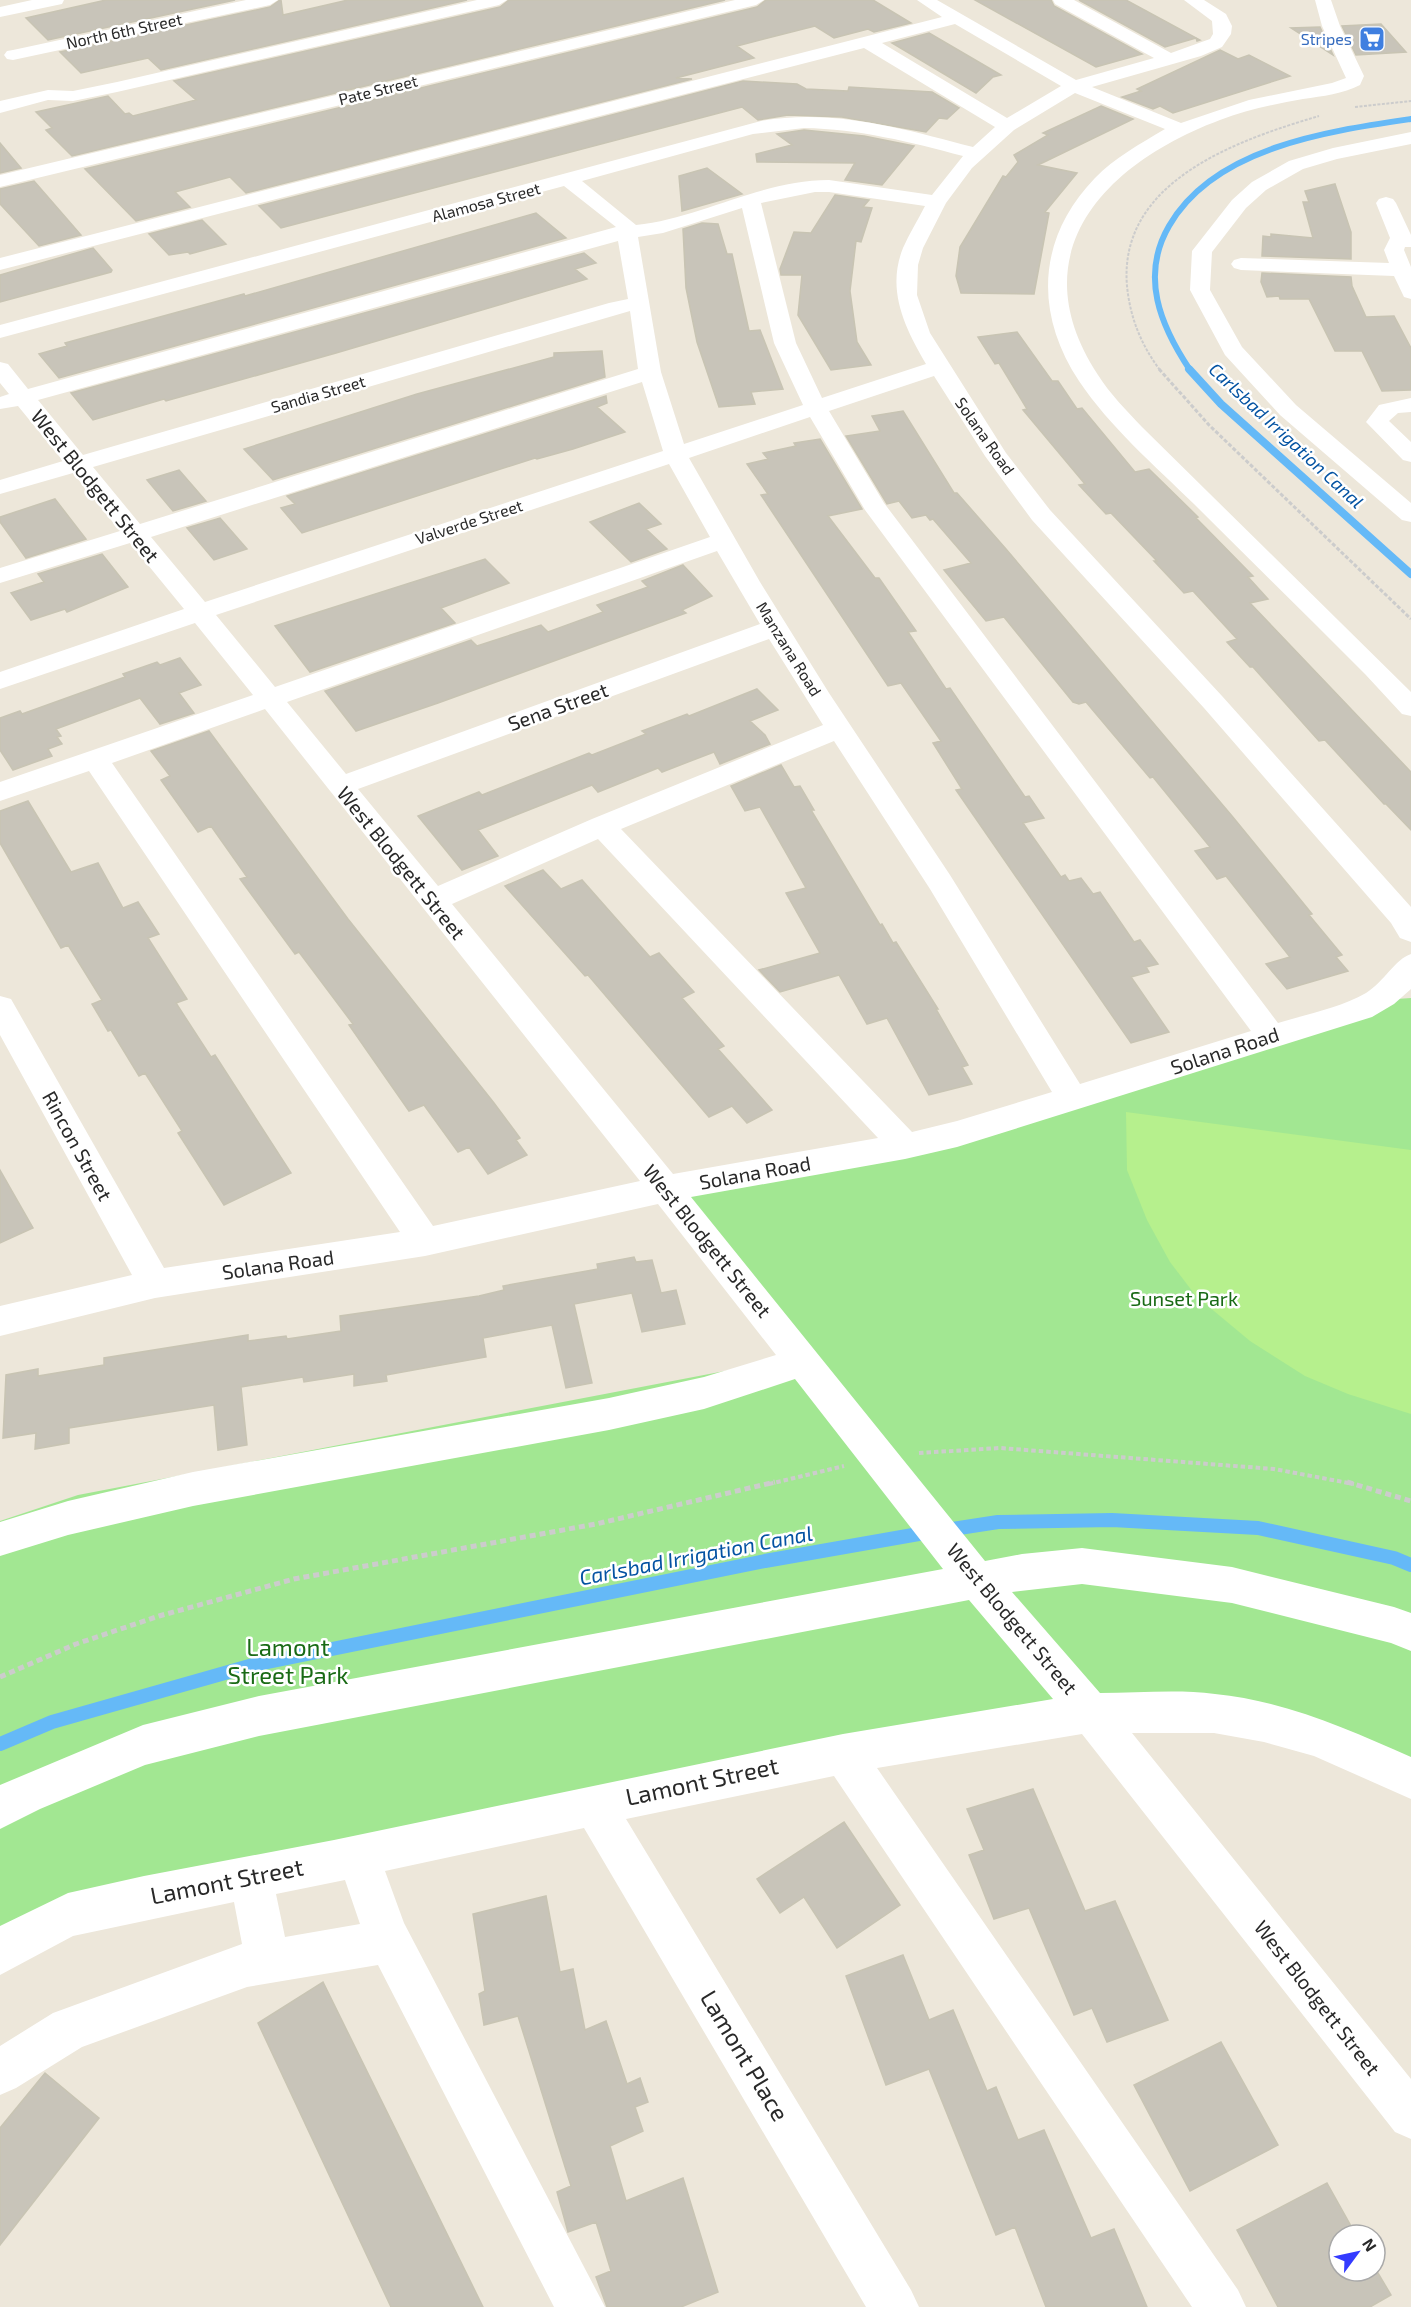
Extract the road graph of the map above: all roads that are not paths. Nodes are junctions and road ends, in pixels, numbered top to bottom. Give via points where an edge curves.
1 (56, 0) edge
2 (270, 0) edge
3 (499, 0) edge
4 (756, 0) edge
5 (926, 0) edge
6 (1061, 0) edge
7 (1192, 0) edge
8 (1323, 0) edge
9 (0, 12) edge
10 (958, 18) junction
11 (0, 42) edge
12 (869, 43) junction
13 (13, 55) junction
14 (1168, 59) junction
15 (1074, 86) junction
16 (48, 95) junction
17 (0, 107) edge
18 (1007, 126) junction
19 (1181, 129) junction
20 (1411, 138) edge
21 (975, 153) junction
22 (569, 180) junction
23 (0, 181) edge
24 (750, 198) junction
25 (937, 202) junction
26 (1386, 203) dead end
27 (628, 232) junction
28 (1407, 241) edge
29 (0, 264) edge
30 (1241, 264) dead end
31 (1402, 270) junction
32 (1411, 293) edge
33 (637, 304) junction
34 (0, 332) edge
35 (939, 368) junction
36 (0, 369) edge
37 (650, 372) junction
38 (11, 401) edge
39 (1411, 405) edge
40 (815, 407) junction
41 (675, 454) junction
42 (1411, 455) edge
43 (77, 464) junction
44 (0, 487) edge
45 (1411, 515) edge
46 (134, 533) junction
47 (723, 541) junction
48 (0, 576) edge
49 (198, 613) junction
50 (777, 627) junction
51 (0, 681) edge
52 (270, 698) junction
53 (1411, 708) edge
54 (840, 728) junction
55 (95, 759) junction
56 (339, 786) junction
57 (0, 792) edge
58 (602, 826) junction
59 (431, 901) junction
60 (1411, 931) edge
61 (1411, 965) edge
62 (1396, 999) edge
63 (0, 1007) edge
64 (1271, 1036) junction
65 (1073, 1100) junction
66 (906, 1146) junction
67 (665, 1189) junction
68 (425, 1242) junction
69 (155, 1284) junction
70 (0, 1321) edge
71 (802, 1362) junction
72 (0, 1539) edge
73 (969, 1570) junction
74 (1411, 1632) edge
75 (1091, 1713) junction
76 (843, 1754) junction
77 (1411, 1778) edge
78 (594, 1804) junction
79 (0, 1808) edge
80 (358, 1856) junction
81 (252, 1877) junction
82 (390, 1941) junction
83 (0, 1953) edge
84 (268, 1962) junction
85 (0, 2072) edge
86 (1411, 2116) edge
87 (580, 2307) edge
88 (894, 2307) edge
89 (1221, 2307) edge

1 - 9 street
2 - 13 street, North 6th Street
3 - 16 street via 73,96
4 - 23 street, Pate Street
5 - 10 street
6 - 14 street
7 - 14 street, Solana Road via 1220,18 1222,34 1216,43
8 - 19 street via 1354,81 1248,106
10 - 12 street
10 - 15 street
11 - 13 street
12 - 18 street
12 - 29 street
13 - 16 street
14 - 15 street, Solana Road
15 - 18 street, Solana Road
15 - 19 street
16 - 17 street
18 - 21 street, Solana Road
19 - 53 street via 1114,171 1072,220 1061,242 1056,270 1058,303 1071,346 1092,383 1134,432
20 - 45 street via 1296,165 1259,186 1239,204 1202,251 1200,290 1233,350 1288,410
21 - 22 street, Alamosa Street via 870,128 795,123 753,129
21 - 25 street, Solana Road
22 - 27 street via 626,225
22 - 34 street, Alamosa Street
24 - 25 street via 822,185
24 - 27 street via 656,229
24 - 40 street via 785,343
25 - 35 street, Solana Road via 913,248 907,295 919,333
26 - 28 street
27 - 33 street, Manzana Road
27 - 38 street
28 - 31 street via 1394,245
30 - 31 street
31 - 32 street
33 - 37 street, Manzana Road
33 - 43 street, Sandia Street via 616,306
35 - 40 street, Valverde Street
35 - 60 street, Solana Road via 1041,515 1212,702 1402,916
36 - 38 street, West Blodgett Street
37 - 41 street, Manzana Road
37 - 46 street
38 - 43 street, West Blodgett Street
39 - 42 street via 1390,407 1377,422
40 - 41 street, Valverde Street
40 - 64 street via 873,505
41 - 47 street, Manzana Road
41 - 49 street, Valverde Street
43 - 44 street, Sandia Street
43 - 46 street, West Blodgett Street
46 - 48 street
46 - 49 street, West Blodgett Street
47 - 50 street, Manzana Road
47 - 52 street
49 - 51 street, Valverde Street
49 - 52 street, West Blodgett Street
50 - 54 street, Manzana Road
50 - 56 street, Sena Street
52 - 55 street
52 - 56 street, West Blodgett Street
54 - 58 street
54 - 65 street, Manzana Road via 940,882
55 - 57 street
55 - 68 street
56 - 59 street, West Blodgett Street
58 - 59 street
58 - 66 street
59 - 67 street, West Blodgett Street
61 - 62 street, Solana Road
62 - 64 street, Solana Road
63 - 69 street, Rincon Street
64 - 65 street, Solana Road
65 - 66 street, Solana Road
66 - 67 street, Solana Road
67 - 68 street, Solana Road
67 - 71 street, West Blodgett Street
68 - 69 street, Solana Road
69 - 70 street, Solana Road
71 - 72 street via 704,1393 609,1414 193,1489 68,1518
71 - 73 street, West Blodgett Street
73 - 74 street via 1022,1572 1082,1566 1232,1585
73 - 75 street, West Blodgett Street
73 - 79 street via 259,1716 143,1745
75 - 76 street, Lamont Street
75 - 77 street, Lamont Street via 1214,1713 1264,1722 1318,1737
75 - 86 street, West Blodgett Street
76 - 78 street, Lamont Street
76 - 89 street
78 - 80 street, Lamont Street
78 - 88 street, Lamont Place
80 - 81 street, Lamont Street
80 - 82 street
81 - 83 street, Lamont Street via 68,1915
81 - 84 street
82 - 84 street
82 - 87 street
84 - 85 street via 247,1965 69,2030

